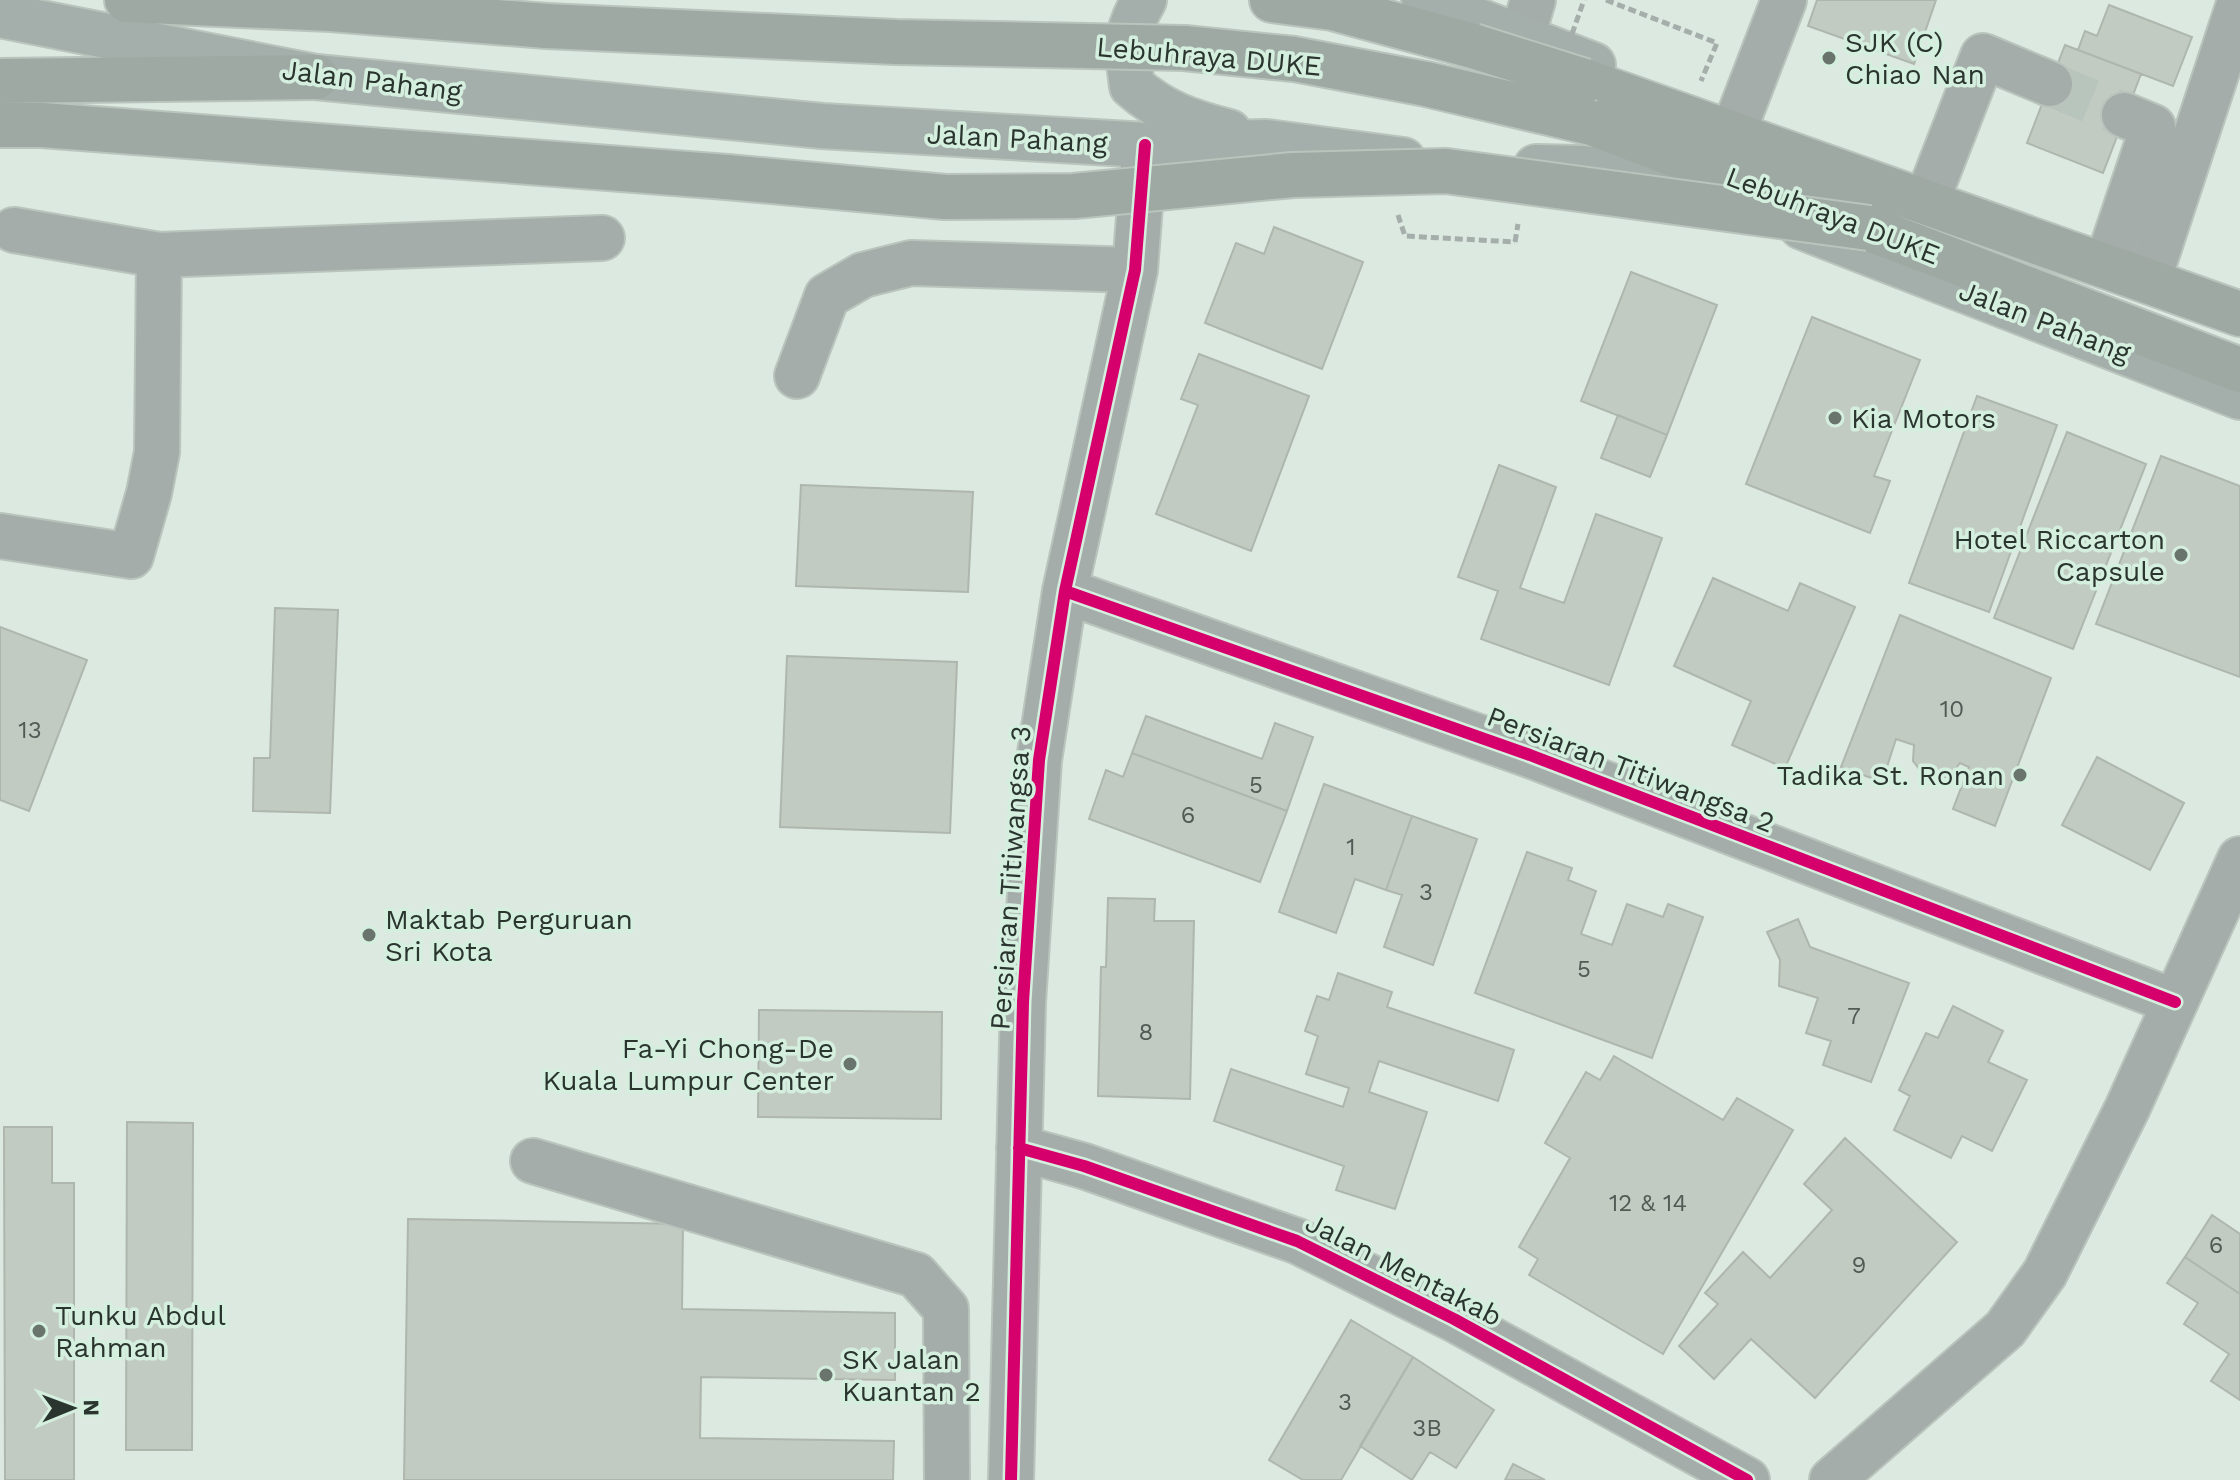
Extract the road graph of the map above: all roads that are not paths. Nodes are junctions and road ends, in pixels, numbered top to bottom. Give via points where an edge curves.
1 (127, 0) edge
2 (1144, 0) edge
3 (1272, 0) edge
4 (1424, 0) edge
5 (1784, 0) edge
6 (2240, 1) edge
7 (0, 15) edge
8 (1527, 19) edge
9 (316, 77) junction
10 (0, 81) edge
11 (2050, 84) tunnel mouth
12 (2124, 115) tunnel mouth
13 (1737, 122) junction
14 (0, 125) edge
15 (176, 137) junction
16 (1266, 142) junction
17 (1145, 145) junction
18 (0, 155) edge
19 (1929, 195) junction
20 (1869, 228) junction
21 (14, 230) dead end
22 (602, 238) dead end
23 (159, 255) junction
24 (2108, 261) junction
25 (1135, 270) junction
26 (2149, 278) junction
27 (2240, 312) edge
28 (2240, 370) edge
29 (797, 376) dead end
30 (2240, 397) edge
31 (0, 536) edge
32 (1065, 591) junction
33 (2240, 859) edge
34 (2175, 1002) junction
35 (1019, 1148) junction
36 (533, 1161) dead end
37 (947, 1480) edge
38 (1011, 1480) edge
39 (1747, 1480) edge
40 (1832, 1480) edge

1 - 20 highway, Lebuhraya DUKE, bridge via 896,42 1184,48 1294,59 1592,123
2 - 16 main road via 1126,45 1132,86 1154,105 1190,122
3 - 27 highway, Lebuhraya DUKE, bridge via 1333,8 1584,81
4 - 8 main road
5 - 13 street
6 - 26 street
7 - 9 main road, Jalan Pahang
8 - 13 main road via 1691,104
9 - 10 highway
9 - 17 main road, Jalan Pahang via 822,126
11 - 19 street via 1983,56
12 - 24 street via 2153,127
13 - 19 main road
14 - 15 highway
15 - 18 highway
15 - 20 highway, bridge via 945,197 1074,196 1293,175 1446,171
16 - 17 main road, Jalan Pahang
16 - 30 main road, Jalan Pahang via 1486,167 1653,175 1802,227
17 - 25 street, Persiaran Titiwangsa 3
19 - 24 main road
20 - 28 highway, Lebuhraya DUKE
21 - 23 street
22 - 23 street
23 - 31 street via 157,452 131,556
24 - 26 main road
25 - 29 street via 911,263 863,275 827,296
25 - 32 street, Persiaran Titiwangsa 3
26 - 27 main road
32 - 34 street, Persiaran Titiwangsa 2 via 1530,755
32 - 35 street, Persiaran Titiwangsa 3 via 1039,760
33 - 34 street
34 - 40 street via 2045,1273 2005,1329
35 - 38 street, Persiaran Titiwangsa 3
35 - 39 street, Jalan Mentakab via 1297,1241 1454,1319
36 - 37 street via 916,1275 946,1309

